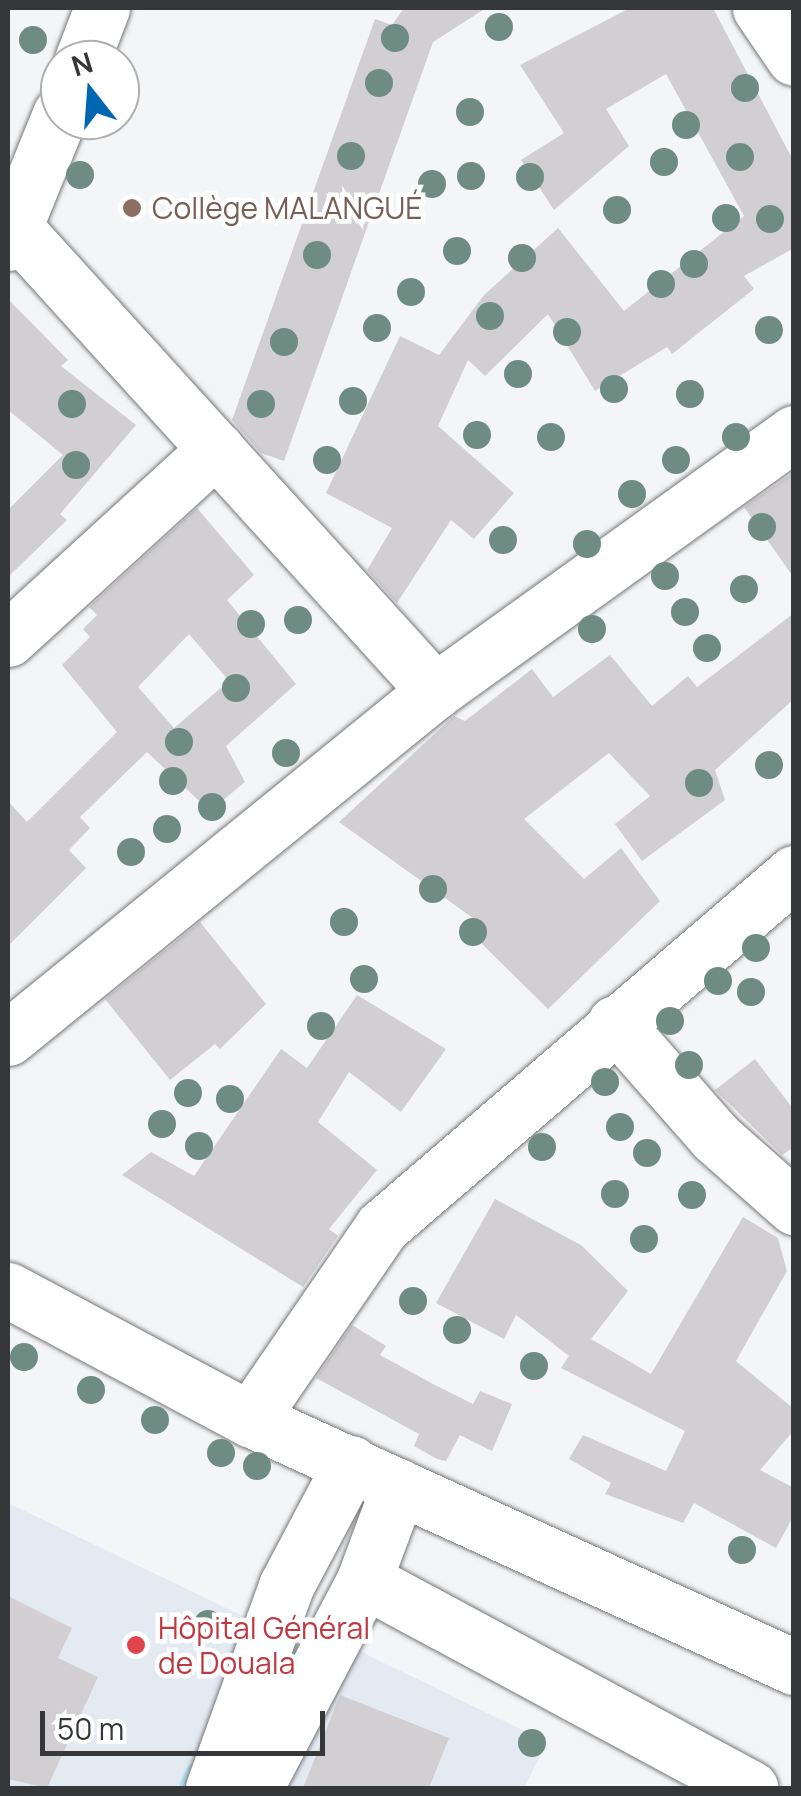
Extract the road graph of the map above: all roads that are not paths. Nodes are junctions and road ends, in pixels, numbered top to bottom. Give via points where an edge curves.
1 (102, 8) edge
2 (760, 8) edge
3 (90, 40) edge
4 (794, 58) edge
5 (49, 140) edge
6 (11, 235) edge
7 (794, 433) edge
8 (216, 449) junction
9 (8, 639) edge
10 (435, 691) junction
11 (794, 873) edge
12 (615, 1023) junction
13 (8, 1038) edge
14 (794, 1207) edge
15 (8, 1290) edge
16 (250, 1419) junction
17 (375, 1475) junction
18 (364, 1580) junction
19 (794, 1667) edge
20 (212, 1788) edge
21 (255, 1788) edge
22 (751, 1788) edge

1 - 3 street
2 - 4 street
5 - 6 street
6 - 8 street
7 - 10 street
8 - 9 street
8 - 10 street
10 - 13 street
11 - 12 street
12 - 14 street via 715,1137
12 - 16 street via 382,1227
15 - 16 street
16 - 17 street
17 - 18 street
17 - 19 street
17 - 20 street via 286,1586
18 - 21 street
18 - 22 street

